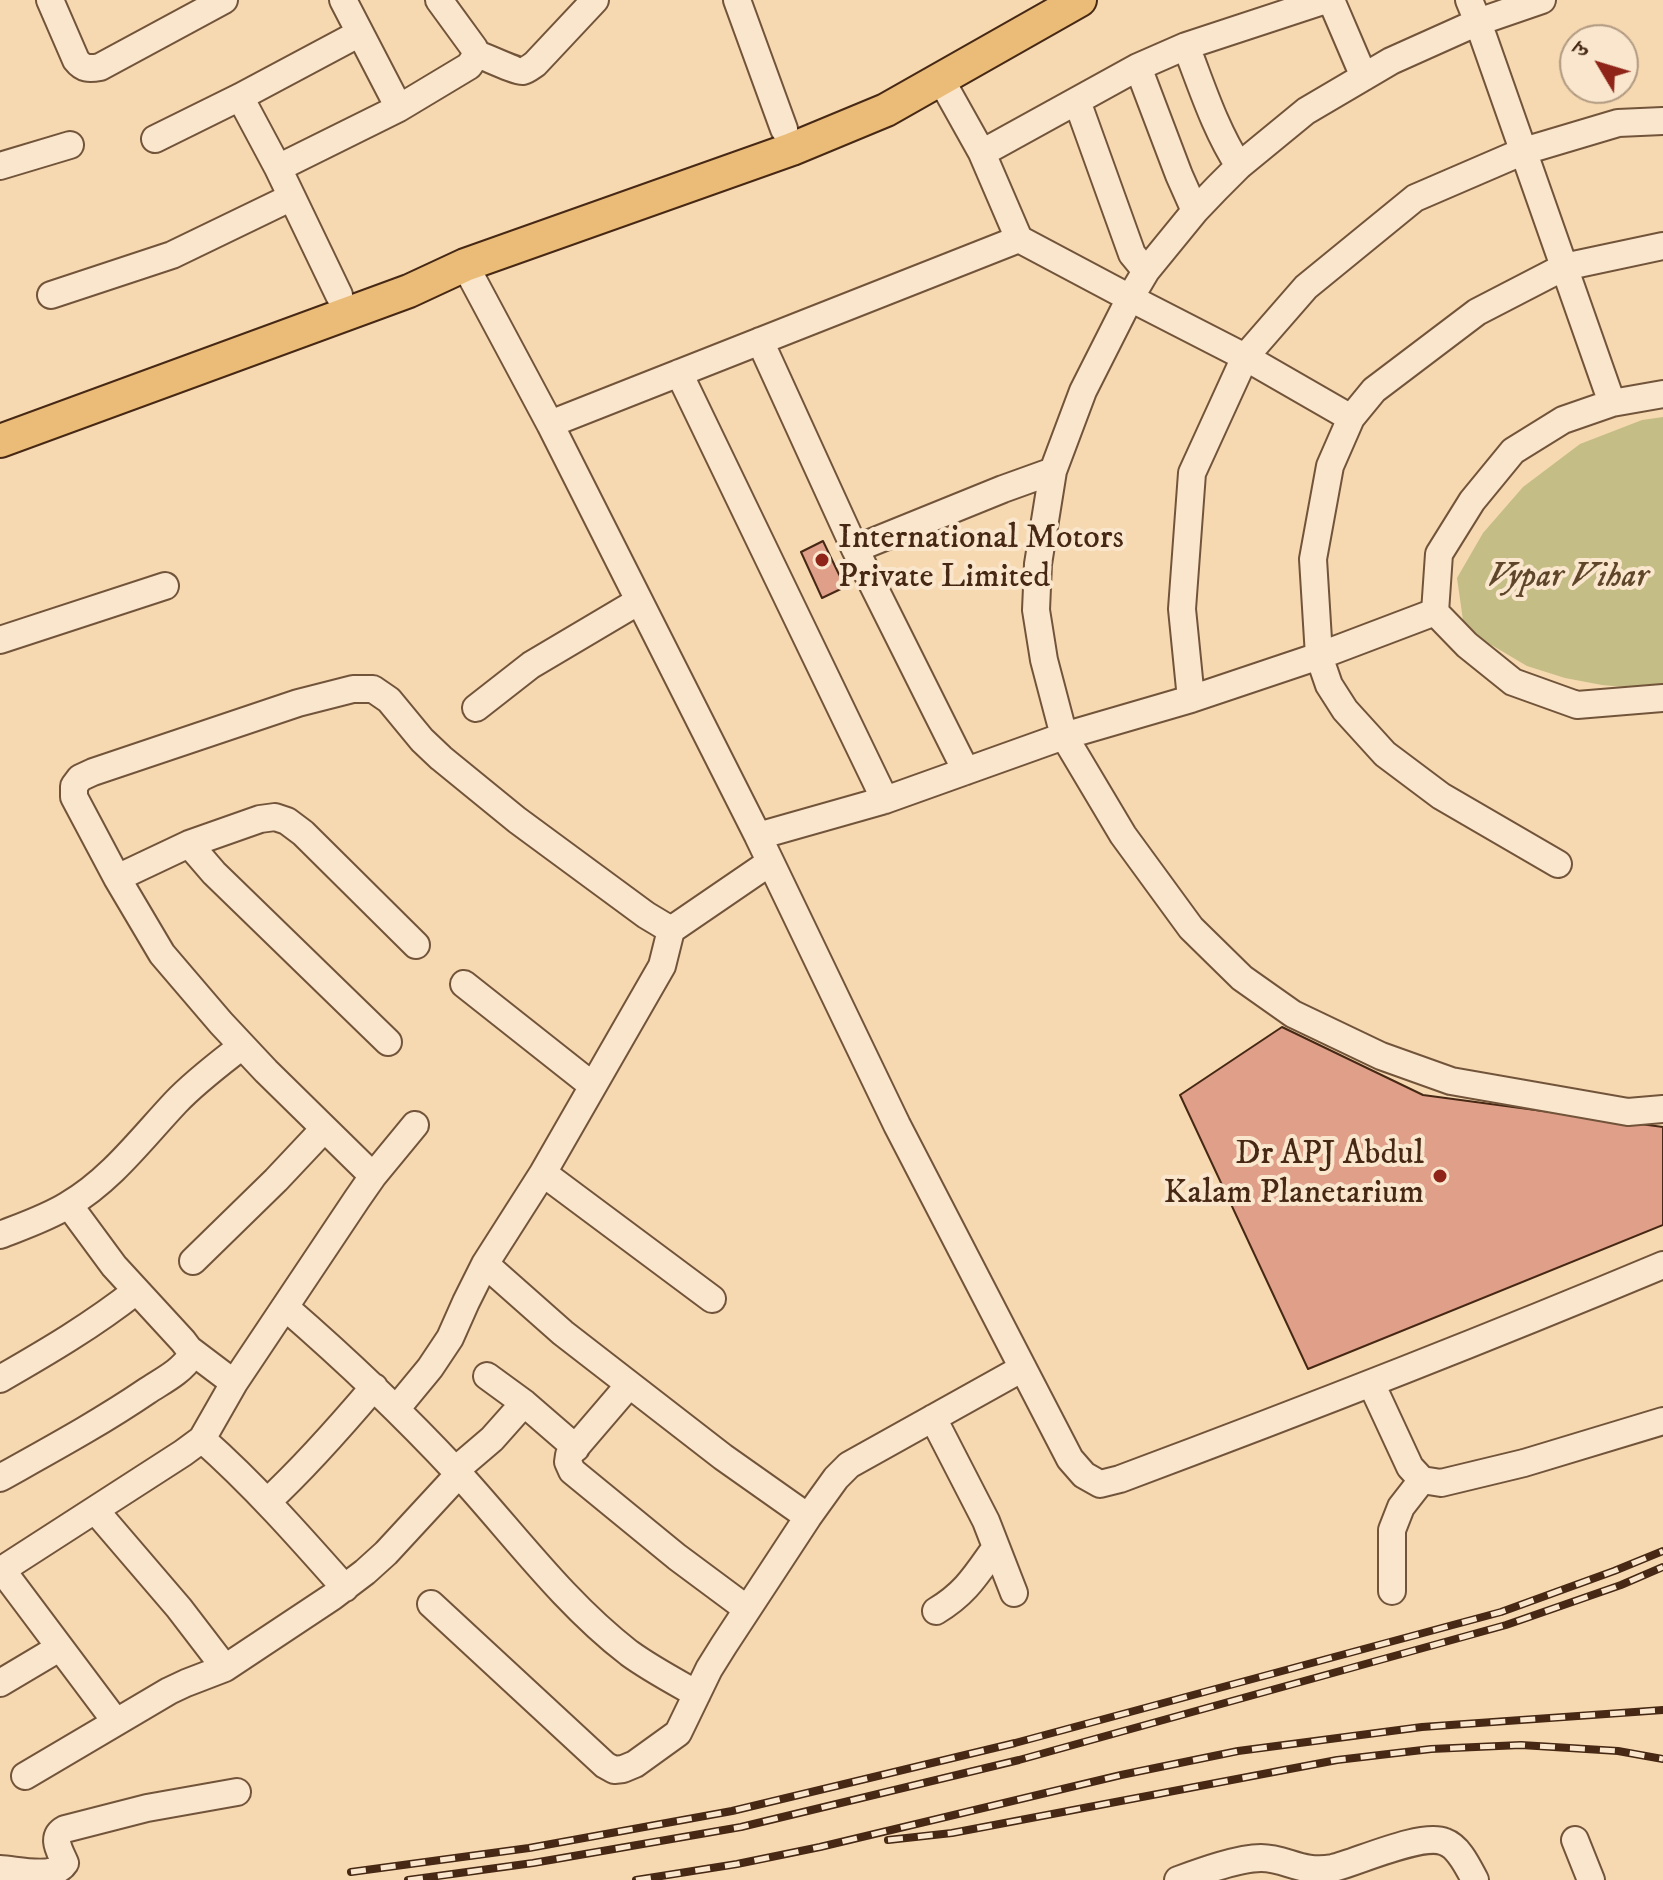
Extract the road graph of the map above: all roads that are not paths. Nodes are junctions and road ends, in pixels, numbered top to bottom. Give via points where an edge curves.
1 (50, 0) edge
2 (224, 0) edge
3 (343, 0) edge
4 (439, 0) edge
5 (595, 0) edge
6 (737, 0) edge
7 (1040, 0) edge
8 (1080, 0) edge
9 (1328, 0) edge
10 (1542, 0) edge
11 (1474, 11) edge
12 (360, 33) junction
13 (1186, 46) junction
14 (477, 54) junction
15 (1138, 67) junction
16 (1364, 77) junction
17 (940, 78) junction
18 (240, 97) junction
19 (1077, 101) junction
20 (399, 108) junction
21 (1663, 121) edge
22 (784, 129) junction
23 (155, 139) dead end
24 (70, 145) dead end
25 (1524, 151) junction
26 (982, 153) junction
27 (0, 166) edge
28 (1239, 166) junction
29 (278, 168) junction
30 (292, 197) junction
31 (1195, 211) junction
32 (1019, 239) junction
33 (1663, 246) edge
34 (465, 265) junction
35 (1564, 267) junction
36 (1146, 271) junction
37 (51, 295) dead end
38 (339, 295) junction
39 (1130, 298) junction
40 (760, 341) junction
41 (1245, 357) junction
42 (679, 373) junction
43 (1663, 394) edge
44 (1612, 403) junction
45 (1351, 418) junction
46 (0, 421) edge
47 (550, 424) junction
48 (0, 441) edge
49 (1053, 471) junction
50 (855, 549) junction
51 (165, 586) dead end
52 (639, 601) junction
53 (1435, 612) junction
54 (0, 640) edge
55 (1319, 656) junction
56 (1663, 698) edge
57 (1191, 699) junction
58 (476, 708) dead end
59 (1064, 736) junction
60 (966, 771) junction
61 (885, 800) junction
62 (758, 836) junction
63 (189, 844) junction
64 (769, 863) junction
65 (1558, 864) dead end
66 (117, 878) junction
67 (671, 930) junction
68 (416, 945) dead end
69 (464, 984) dead end
70 (388, 1042) dead end
71 (242, 1046) junction
72 (593, 1086) junction
73 (1663, 1109) edge
74 (415, 1125) dead end
75 (324, 1129) junction
76 (543, 1173) junction
77 (373, 1176) junction
78 (69, 1205) junction
79 (0, 1235) edge
80 (193, 1261) dead end
81 (485, 1264) junction
82 (1663, 1265) edge
83 (136, 1291) junction
84 (712, 1299) dead end
85 (285, 1307) junction
86 (189, 1349) junction
87 (1023, 1368) junction
88 (487, 1376) dead end
89 (0, 1379) edge
90 (234, 1383) junction
91 (1371, 1383) junction
92 (629, 1385) junction
93 (374, 1387) junction
94 (524, 1403) junction
95 (397, 1408) junction
96 (933, 1418) junction
97 (1663, 1421) edge
98 (202, 1439) junction
99 (576, 1448) junction
100 (459, 1474) junction
101 (0, 1478) edge
102 (1422, 1480) junction
103 (268, 1501) junction
104 (95, 1510) junction
105 (808, 1517) junction
106 (996, 1547) junction
107 (1, 1571) edge
108 (345, 1588) junction
109 (1392, 1591) dead end
110 (1014, 1593) dead end
111 (431, 1604) dead end
112 (747, 1609) junction
113 (936, 1611) dead end
114 (59, 1648) junction
115 (225, 1668) junction
116 (0, 1683) edge
117 (697, 1694) junction
118 (116, 1722) junction
119 (25, 1776) dead end
120 (237, 1792) dead end
121 (1575, 1840) dead end
122 (0, 1869) edge
123 (1178, 1880) edge
124 (1475, 1880) edge
125 (1591, 1880) edge

1 - 2 street via 76,60 90,69
3 - 12 street
4 - 14 street
5 - 14 street via 526,71
6 - 22 street
7 - 22 main road via 888,87
8 - 17 main road
9 - 13 street
9 - 16 street
10 - 11 street
11 - 16 street
11 - 25 street
12 - 18 street
12 - 20 street
13 - 15 street
13 - 28 street via 1217,127
14 - 20 street via 469,66
15 - 19 street
15 - 31 street
16 - 28 street via 1306,111
17 - 26 street
17 - 34 main road via 886,110 792,149
18 - 23 street
18 - 29 street
19 - 26 street
19 - 36 street via 1132,254
20 - 29 street
21 - 25 street via 1618,123
22 - 38 main road
24 - 27 street
25 - 35 street
25 - 41 street via 1415,198 1306,287
26 - 32 street
28 - 31 street
29 - 30 street
30 - 37 street via 172,255
30 - 38 street
31 - 36 street
32 - 39 street
32 - 40 street
33 - 35 street
34 - 47 street
34 - 48 main road via 409,291
35 - 44 street
35 - 45 street via 1477,312 1374,390
36 - 39 street
38 - 46 main road
39 - 41 street
39 - 49 street via 1083,391
40 - 42 street
40 - 50 street
41 - 45 street
41 - 57 street via 1192,473 1182,609
42 - 47 street
42 - 61 street
43 - 44 street
44 - 53 street via 1563,420 1513,451 1472,501 1439,554
45 - 55 street via 1330,466 1313,559
47 - 52 street
49 - 50 street
49 - 59 street via 1036,610
50 - 60 street
51 - 54 street
52 - 58 street via 531,665
52 - 62 street
53 - 55 street
53 - 56 street via 1513,682 1577,705
55 - 57 street
55 - 65 street via 1345,710 1385,754 1441,796
57 - 59 street
59 - 60 street
59 - 73 street via 1123,835 1191,928 1242,978 1293,1014 1381,1056 1451,1081 1628,1112
60 - 61 street
61 - 62 street
62 - 64 street
63 - 66 street
63 - 68 street via 260,819 287,821
63 - 70 street
64 - 67 street
64 - 87 street
66 - 67 street via 74,797 80,778 298,703 373,689 441,758 506,811
66 - 71 street via 162,954
67 - 72 street via 662,966
69 - 72 street
71 - 75 street
71 - 78 street via 178,1100 95,1187
72 - 76 street
74 - 77 street
75 - 77 street
75 - 80 street
76 - 81 street
76 - 84 street
77 - 85 street
78 - 79 street
78 - 83 street
81 - 92 street
81 - 95 street via 450,1338
82 - 91 street
83 - 86 street
83 - 89 street via 93,1324
85 - 90 street
85 - 93 street
86 - 90 street
86 - 101 street via 187,1362 107,1419
87 - 91 street via 1070,1459 1100,1484
87 - 96 street
88 - 94 street
90 - 98 street
91 - 102 street via 1410,1467
92 - 99 street
92 - 105 street
93 - 95 street
93 - 103 street
94 - 99 street
94 - 100 street via 458,1468
95 - 100 street
96 - 105 street via 849,1465
96 - 106 street
97 - 102 street via 1524,1463 1441,1483
98 - 103 street
98 - 104 street
99 - 112 street via 569,1455 572,1471
100 - 108 street via 386,1553
100 - 117 street via 589,1618 663,1676
102 - 109 street via 1401,1507 1392,1530
103 - 108 street
104 - 107 street
104 - 115 street
105 - 112 street
106 - 110 street
106 - 113 street via 966,1589
107 - 114 street
108 - 115 street
111 - 117 street via 614,1770 635,1764 678,1733
112 - 117 street
114 - 116 street
114 - 118 street
115 - 118 street via 169,1691
118 - 119 street
120 - 122 street via 65,1829 57,1837 65,1863 58,1872 36,1876
121 - 125 street
123 - 124 street via 1259,1858 1314,1870 1333,1868 1432,1840 1454,1847

